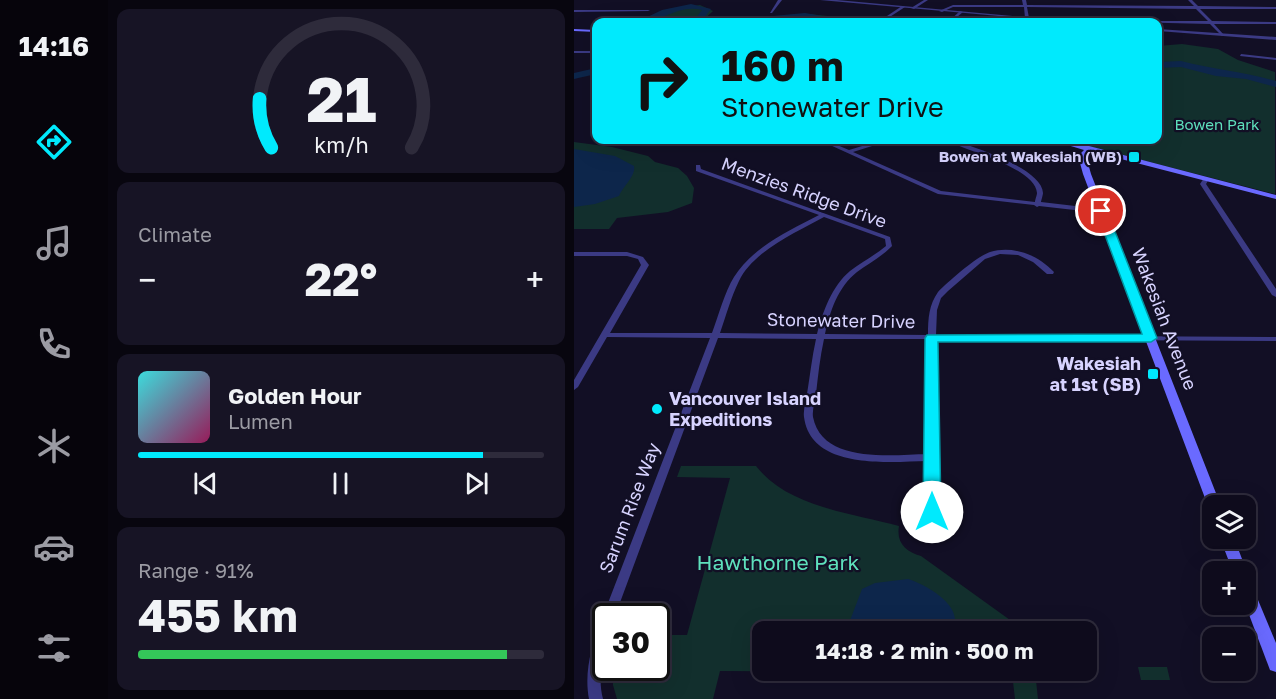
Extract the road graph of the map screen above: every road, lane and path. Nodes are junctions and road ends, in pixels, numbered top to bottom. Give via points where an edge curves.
1 (781, 0) edge
2 (822, 0) edge
3 (866, 0) edge
4 (926, 0) edge
5 (1024, 0) edge
6 (1113, 0) edge
7 (1190, 0) edge
8 (860, 3) junction
9 (903, 7) junction
10 (1027, 7) junction
11 (1118, 7) junction
12 (913, 8) junction
13 (1197, 8) junction
14 (1276, 8) edge
15 (574, 11) edge
16 (648, 11) dead end
17 (941, 11) junction
18 (771, 12) dead end
19 (961, 12) junction
20 (1019, 17) joint
21 (886, 18) edge
22 (954, 18) edge
23 (1027, 18) joint
24 (1125, 18) edge
25 (1162, 22) edge
26 (1212, 22) junction
27 (1276, 22) edge
28 (574, 29) edge
29 (592, 30) edge
30 (1162, 30) edge
31 (1222, 35) junction
32 (1276, 39) edge
33 (574, 52) edge
34 (592, 52) edge
35 (1242, 55) dead end
36 (1276, 58) edge
37 (831, 144) edge
38 (873, 144) edge
39 (959, 144) edge
40 (1072, 144) edge
41 (1089, 148) junction
42 (848, 152) junction
43 (698, 166) dead end
44 (1206, 179) junction
45 (1276, 197) edge
46 (1037, 205) junction
47 (1101, 211) junction
48 (824, 215) junction
49 (574, 254) edge
50 (1050, 272) dead end
51 (1276, 295) edge
52 (604, 335) junction
53 (714, 335) junction
54 (822, 336) junction
55 (932, 338) junction
56 (1151, 338) junction
57 (1276, 339) edge
58 (574, 387) edge
59 (932, 457) junction
60 (1211, 495) edge
61 (924, 532) dead end
62 (614, 603) edge
63 (1256, 614) edge
64 (1276, 665) edge
65 (594, 681) edge
66 (595, 699) edge

1 - 18 street
2 - 8 street
3 - 8 street
4 - 12 street
5 - 10 street
6 - 11 street
7 - 13 street
8 - 9 street
9 - 12 street
9 - 21 street
10 - 11 street
10 - 17 street via 951,6
10 - 23 street
11 - 13 street
11 - 24 street
12 - 17 street
13 - 14 street
13 - 26 street
15 - 16 street
17 - 19 street
19 - 20 street
19 - 22 street
20 - 23 street
25 - 26 street
26 - 27 street
26 - 31 street
28 - 29 main road
30 - 31 street
31 - 32 street
33 - 34 street
35 - 36 street
37 - 42 street
38 - 42 street
39 - 46 street via 1028,176 1040,190
40 - 41 main road
41 - 44 main road
41 - 47 main road, Wakesiah Avenue via 1082,158
42 - 46 street via 940,194
43 - 48 street, Menzies Ridge Drive via 698,170
44 - 45 main road
44 - 51 street via 1203,184
46 - 47 street
47 - 56 main road, Wakesiah Avenue
48 - 53 street, Sarum Rise Way via 774,243 747,264 732,286
48 - 54 street, Menzies Ridge Drive via 888,238 890,243 837,289
49 - 52 street via 627,254 641,258 645,265
50 - 55 street via 1027,254 1004,252 984,257 936,298
52 - 53 street, Stonewater Drive
52 - 58 street
53 - 54 street, Stonewater Drive
53 - 62 street, Sarum Rise Way
54 - 55 street, Stonewater Drive
54 - 59 street via 808,415 818,440 849,456
55 - 56 street, Stonewater Drive
55 - 59 street
56 - 57 street, Stonewater Drive
56 - 60 main road, Wakesiah Avenue
59 - 61 street via 932,512
63 - 64 main road
65 - 66 street

